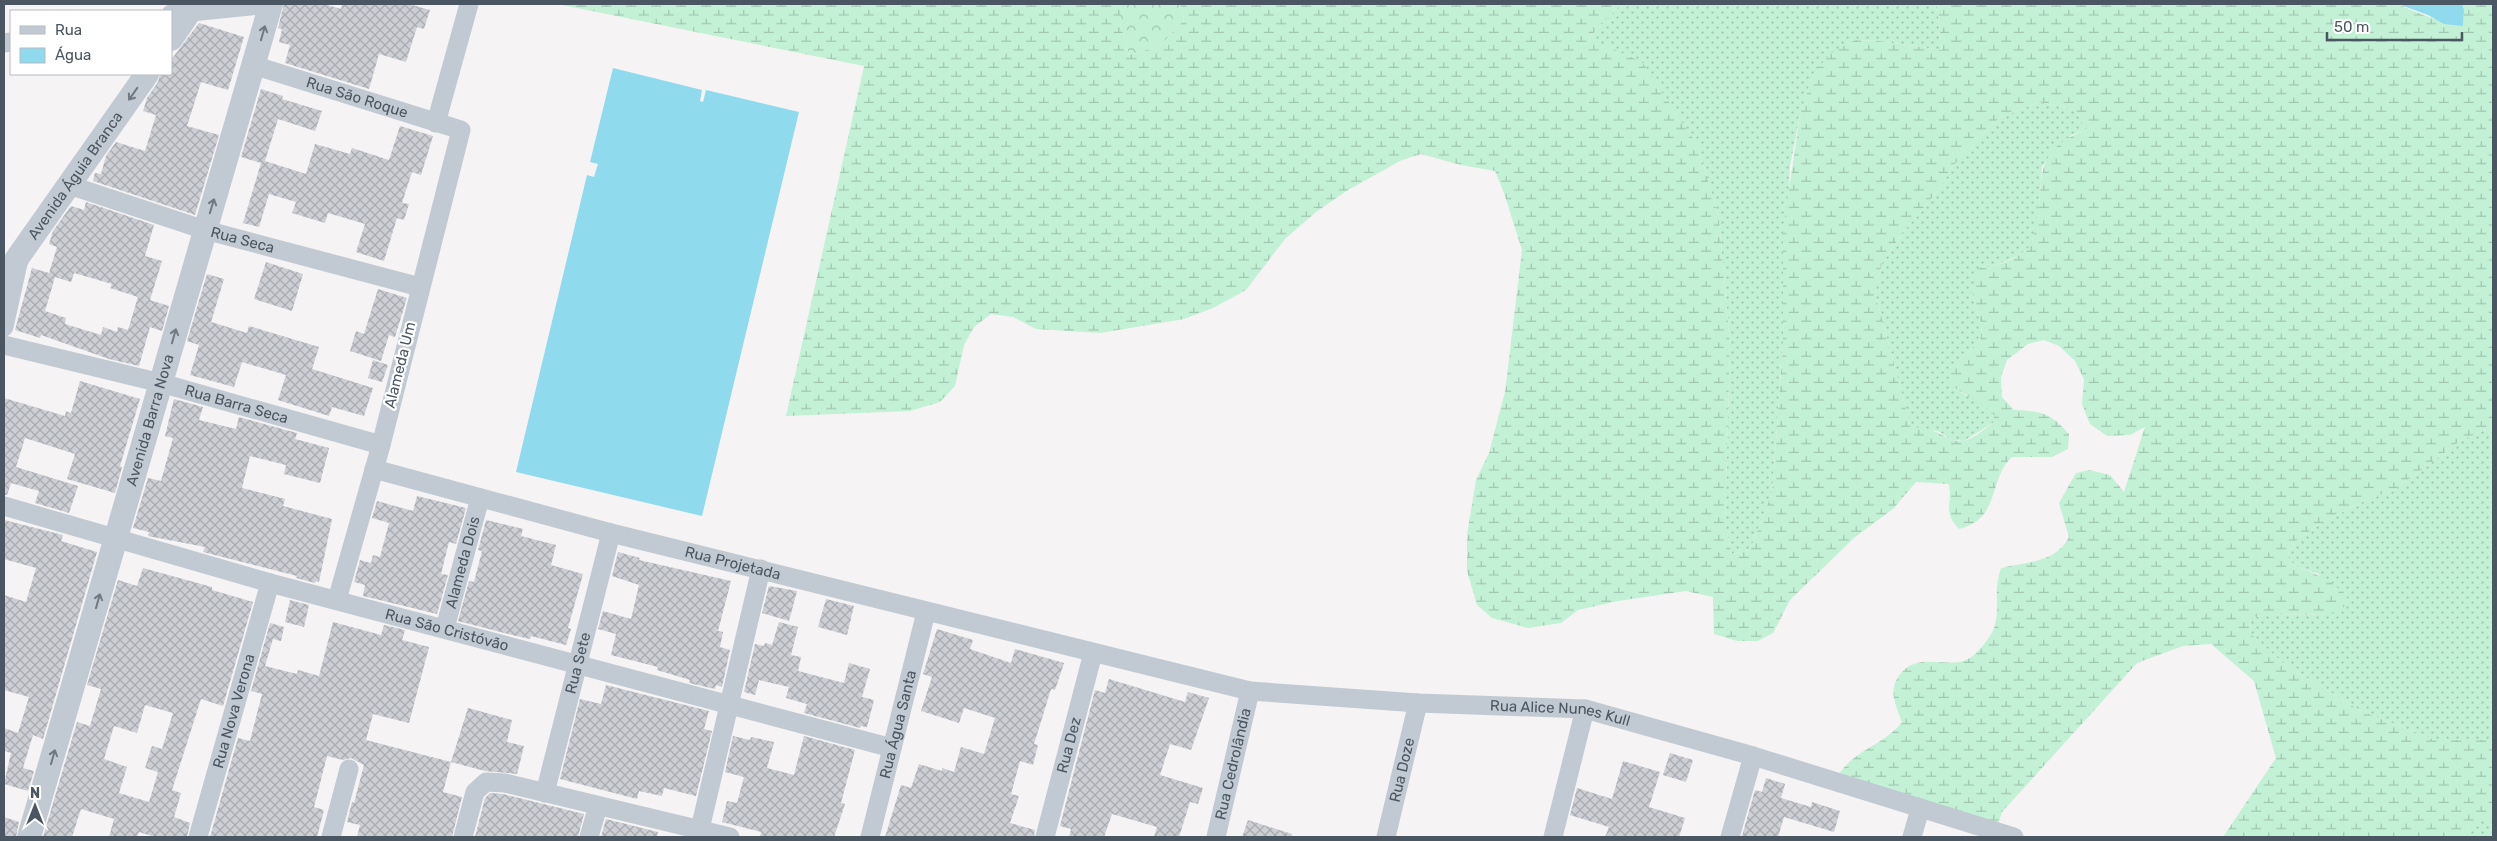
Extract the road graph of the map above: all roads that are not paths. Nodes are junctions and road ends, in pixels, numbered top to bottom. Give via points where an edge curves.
1 (271, 4) edge
2 (469, 4) edge
3 (186, 10) edge
4 (172, 37) edge
5 (253, 65) junction
6 (146, 75) edge
7 (436, 123) junction
8 (461, 130) joint
9 (69, 185) junction
10 (205, 230) junction
11 (22, 251) junction
12 (4, 277) edge
13 (420, 287) junction
14 (4, 326) edge
15 (4, 345) edge
16 (161, 383) junction
17 (381, 445) junction
18 (374, 469) junction
19 (480, 498) junction
20 (4, 506) edge
21 (611, 533) junction
22 (116, 538) junction
23 (761, 569) junction
24 (270, 583) junction
25 (337, 600) junction
26 (926, 612) junction
27 (445, 628) junction
28 (1093, 653) junction
29 (576, 665) junction
30 (1250, 691) junction
31 (1418, 703) junction
32 (729, 705) junction
33 (1585, 709) junction
34 (892, 748) junction
35 (1753, 756) junction
36 (349, 769) dead end
37 (545, 793) junction
38 (598, 806) junction
39 (1920, 809) junction
40 (706, 833) edge
41 (29, 837) edge
42 (198, 837) edge
43 (330, 837) edge
44 (462, 837) edge
45 (589, 837) edge
46 (730, 837) edge
47 (870, 837) edge
48 (1045, 837) edge
49 (1216, 837) edge
50 (1386, 837) edge
51 (1553, 837) edge
52 (1730, 837) edge
53 (1912, 837) edge
54 (2014, 837) edge

1 - 3 street
5 -> 1 street, Avenida Barra Nova
2 - 7 street
3 - 4 street
5 - 7 street, Rua São Roque
10 -> 5 street, Avenida Barra Nova
6 -> 9 street, Avenida Águia Branca
7 - 8 street, Rua São Roque
8 - 13 street, Alameda Um
9 - 10 street, Rua Seca
9 - 11 street, Avenida Águia Branca
10 - 13 street, Rua Seca
16 -> 10 street, Avenida Barra Nova
11 - 12 street, Avenida Águia Branca
11 - 14 street
13 - 17 street, Alameda Um
15 - 16 street, Rua Barra Seca
16 - 17 street, Rua Barra Seca
16 - 22 street, Avenida Barra Nova
17 - 18 street, Alameda Um
18 - 19 street, Rua Projetada
18 - 25 street, Alameda Um
19 - 21 street, Rua Projetada
19 - 27 street, Alameda Dois
20 - 22 street, Rua São Cristóvão
21 - 23 street, Rua Projetada
21 - 29 street, Rua Sete
22 - 24 street, Rua São Cristóvão
41 -> 22 street, Avenida Barra Nova
23 - 26 street, Rua Projetada
23 - 32 street
24 - 25 street, Rua São Cristóvão
24 - 42 street, Rua Nova Verona
25 - 27 street, Rua São Cristóvão
26 - 28 street, Rua Projetada
26 - 34 street, Rua Água Santa
27 - 29 street, Rua São Cristóvão
28 - 30 street, Rua Alice Nunes Kull
28 - 48 street, Rua Dez
29 - 32 street, Rua São Cristóvão
29 - 37 street, Rua Sete
30 - 31 street, Rua Alice Nunes Kull
30 - 49 street, Rua Cedrolândia
31 - 33 street, Rua Alice Nunes Kull
31 - 50 street, Rua Doze
32 - 34 street, Rua São Cristóvão
32 - 40 street
33 - 35 street, Rua Alice Nunes Kull
33 - 51 street
34 - 47 street, Rua Água Santa
35 - 39 street, Rua Alice Nunes Kull
35 - 52 street
36 - 43 street
37 - 38 street
37 - 44 street via 486,782 475,792
38 - 40 street
38 - 45 street
39 - 53 street
39 - 54 street, Rua Alice Nunes Kull
40 - 46 street

